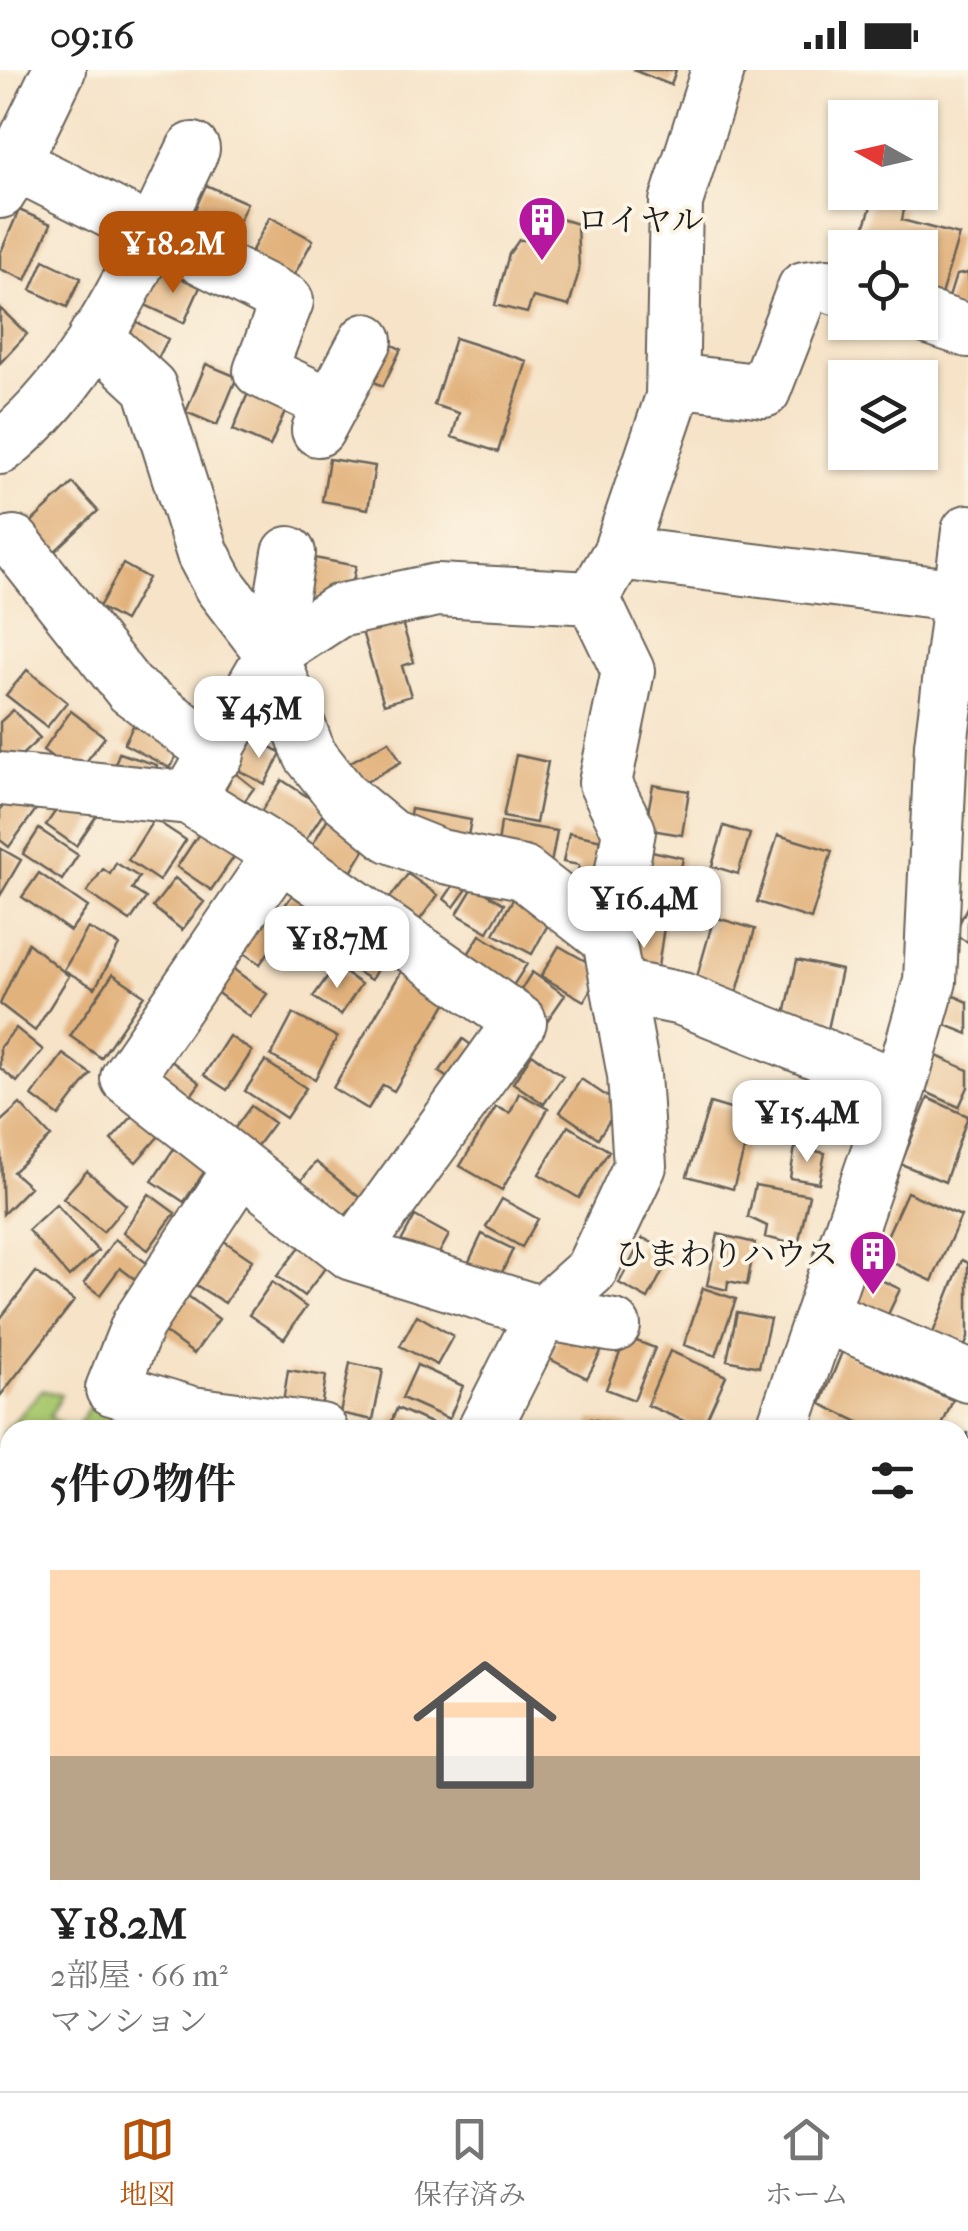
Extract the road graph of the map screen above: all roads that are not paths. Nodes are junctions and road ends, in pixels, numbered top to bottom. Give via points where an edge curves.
1 (58, 70) edge
2 (718, 70) edge
3 (193, 149) dead end
4 (7, 177) edge
5 (151, 235) junction
6 (828, 285) edge
7 (938, 321) edge
8 (968, 331) edge
9 (95, 336) junction
10 (366, 340) dead end
11 (674, 380) junction
12 (0, 448) edge
13 (968, 531) edge
14 (14, 542) dead end
15 (290, 552) dead end
16 (619, 552) junction
17 (960, 596) junction
18 (593, 598) junction
19 (272, 654) junction
20 (218, 754) junction
21 (0, 778) edge
22 (189, 798) junction
23 (280, 854) junction
24 (952, 878) edge
25 (614, 963) junction
26 (900, 1086) junction
27 (239, 1170) junction
28 (352, 1254) junction
29 (543, 1313) junction
30 (824, 1316) junction
31 (614, 1326) dead end
32 (968, 1376) edge
33 (245, 1420) edge
34 (489, 1420) edge
35 (786, 1420) edge

1 - 4 street
2 - 11 street via 676,202
3 - 5 street
4 - 5 street
5 - 9 street
5 - 10 street via 286,301 260,371 325,418
6 - 11 street via 804,288 764,391
7 - 8 street
9 - 12 street via 35,421
9 - 19 street via 150,387 203,554
11 - 16 street
13 - 17 street
14 - 20 street via 130,690
15 - 19 street
16 - 17 street
16 - 18 street
17 - 24 street via 941,745
18 - 19 street via 437,590 338,612
18 - 25 street via 628,671 605,784 629,831
19 - 20 street
19 - 25 street via 310,755 344,798 390,836 523,873
20 - 22 street
21 - 22 street
22 - 23 street
23 - 27 street via 127,1078
23 - 28 street via 520,1022
24 - 26 street
25 - 26 street via 682,1000
25 - 29 street via 634,1074 640,1166 590,1270
26 - 30 street
27 - 28 street
27 - 33 street via 138,1324 112,1389 192,1413
28 - 29 street
29 - 31 street
29 - 34 street
30 - 32 street
30 - 35 street

